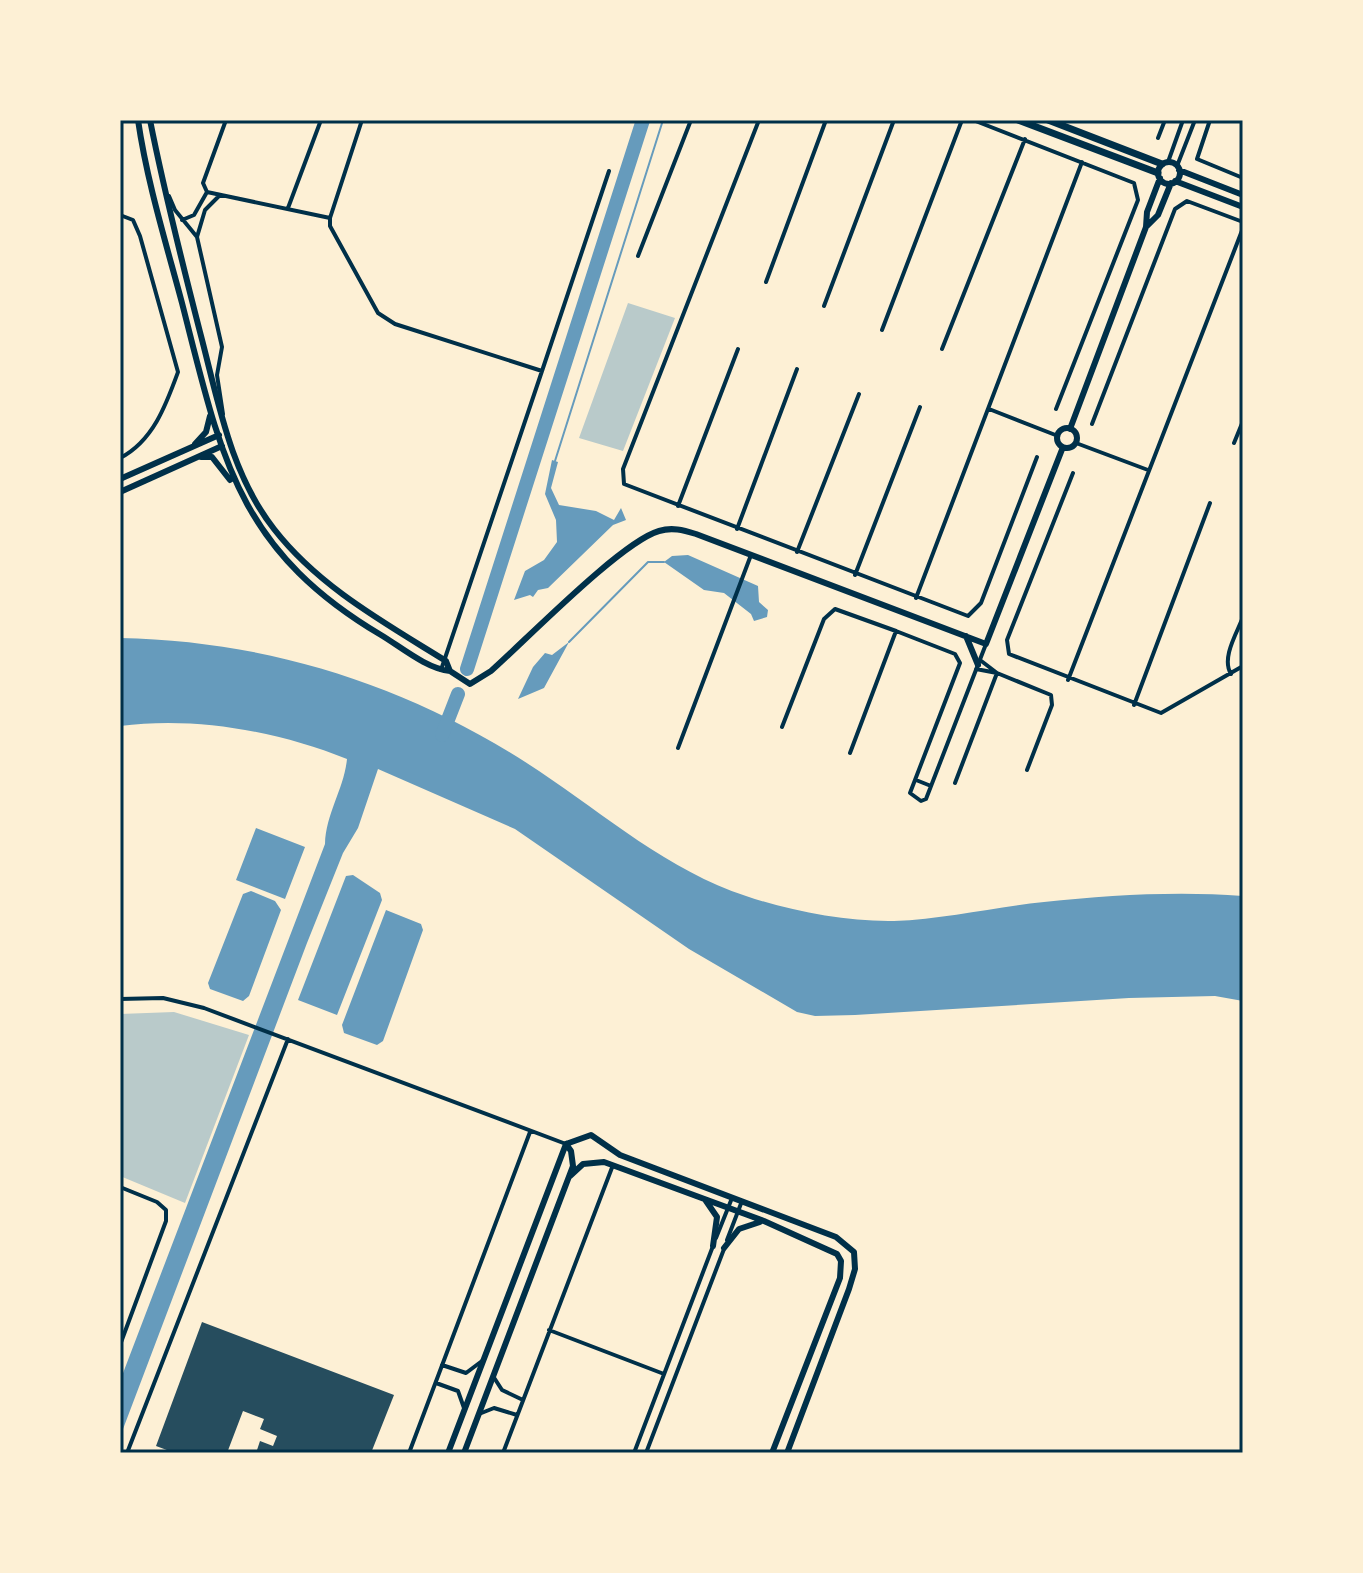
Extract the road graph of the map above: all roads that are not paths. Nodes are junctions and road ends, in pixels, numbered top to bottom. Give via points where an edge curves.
1 (138, 120) edge
2 (150, 120) edge
3 (226, 120) edge
4 (321, 120) edge
5 (362, 120) edge
6 (691, 120) edge
7 (759, 120) edge
8 (826, 120) edge
9 (894, 120) edge
10 (962, 120) edge
11 (973, 120) edge
12 (1018, 120) edge
13 (1048, 120) edge
14 (1165, 120) edge
15 (1183, 120) edge
16 (1195, 120) edge
17 (1210, 120) edge
18 (1158, 138) dead end
19 (1025, 139) junction
20 (1082, 162) junction
21 (1165, 163) junction
22 (1178, 168) junction
23 (609, 171) dead end
24 (1159, 176) junction
25 (1243, 178) edge
26 (1173, 182) junction
27 (165, 185) junction
28 (207, 192) junction
29 (223, 194) junction
30 (1243, 195) edge
31 (1243, 207) edge
32 (288, 208) junction
33 (120, 215) edge
34 (330, 218) junction
35 (182, 220) junction
36 (1243, 225) edge
37 (1146, 227) junction
38 (197, 237) junction
39 (638, 256) dead end
40 (766, 282) dead end
41 (824, 306) dead end
42 (882, 330) dead end
43 (738, 349) dead end
44 (942, 349) dead end
45 (797, 369) dead end
46 (542, 371) junction
47 (859, 394) dead end
48 (920, 407) dead end
49 (988, 408) junction
50 (1056, 409) dead end
51 (210, 412) junction
52 (222, 416) junction
53 (1243, 421) edge
54 (1092, 424) dead end
55 (1070, 429) junction
56 (226, 432) junction
57 (1058, 436) junction
58 (216, 437) junction
59 (229, 443) junction
60 (1076, 443) junction
61 (1234, 443) dead end
62 (193, 447) junction
63 (219, 447) junction
64 (1063, 447) junction
65 (196, 457) junction
66 (1037, 457) dead end
67 (120, 458) edge
68 (1149, 470) junction
69 (1073, 473) dead end
70 (120, 479) edge
71 (237, 489) junction
72 (120, 492) edge
73 (1210, 503) dead end
74 (678, 506) junction
75 (737, 529) junction
76 (797, 552) junction
77 (751, 555) junction
78 (855, 575) junction
79 (916, 598) junction
80 (1243, 617) edge
81 (896, 632) junction
82 (966, 636) junction
83 (986, 644) junction
84 (446, 661) junction
85 (978, 665) junction
86 (1243, 666) edge
87 (441, 670) junction
88 (450, 671) junction
89 (997, 673) junction
90 (1231, 674) junction
91 (1068, 680) junction
92 (1134, 705) junction
93 (782, 727) dead end
94 (678, 748) dead end
95 (850, 753) dead end
96 (1027, 770) dead end
97 (916, 780) junction
98 (955, 783) dead end
99 (931, 786) junction
100 (120, 999) edge
101 (288, 1039) junction
102 (530, 1132) junction
103 (566, 1144) junction
104 (613, 1165) junction
105 (570, 1176) junction
106 (120, 1187) edge
107 (732, 1198) junction
108 (705, 1199) junction
109 (742, 1201) junction
110 (728, 1208) junction
111 (738, 1212) junction
112 (764, 1221) junction
113 (531, 1237) junction
114 (545, 1242) junction
115 (713, 1246) junction
116 (724, 1248) junction
117 (549, 1330) junction
118 (120, 1345) edge
119 (484, 1359) junction
120 (442, 1365) junction
121 (664, 1374) junction
122 (493, 1376) junction
123 (436, 1383) junction
124 (523, 1400) junction
125 (464, 1411) junction
126 (479, 1414) junction
127 (517, 1415) junction
128 (127, 1453) edge
129 (409, 1453) edge
130 (448, 1453) edge
131 (464, 1453) edge
132 (503, 1453) edge
133 (634, 1453) edge
134 (646, 1453) edge
135 (772, 1453) edge
136 (787, 1453) edge

1 - 51 main road
2 - 27 main road
3 - 28 street via 203,183
4 - 32 street
5 - 34 street
6 - 39 street
7 - 74 street via 623,469 624,484
8 - 40 street
9 - 41 street
10 - 42 street
11 - 19 street
12 - 24 main road
13 - 21 main road
14 - 18 street
15 - 21 street
16 - 22 street
17 - 25 street via 1196,156
19 - 20 street
19 - 44 street
20 - 49 street
20 - 50 street via 1134,183 1138,200
21 - 22 main road
21 - 24 main road
22 - 26 main road
22 - 30 main road
23 - 46 street
24 - 26 main road
24 - 37 main road
26 - 31 main road
26 - 37 main road via 1158,215
27 - 35 street
27 - 52 main road
28 - 29 street
28 - 35 street via 194,215
29 - 32 street
29 - 38 street via 205,210
32 - 34 street
33 - 67 street via 133,220 140,236 178,372 144,443
34 - 46 street via 338,244 380,316
35 - 38 street
36 - 54 street via 1193,203 1182,202 1171,215
36 - 68 street
37 - 55 main road
38 - 52 street via 222,347 217,375
43 - 74 street
45 - 75 street
46 - 84 street
47 - 76 street
48 - 78 street
49 - 57 street
49 - 79 street
51 - 58 main road
51 - 62 main road via 206,432
52 - 56 main road
53 - 61 street
55 - 57 main road
55 - 60 main road
56 - 58 main road
56 - 59 main road
57 - 64 main road
58 - 62 main road
58 - 63 main road
59 - 63 main road
59 - 84 main road via 257,503 294,551 372,615
60 - 64 main road
60 - 68 street
62 - 70 main road
63 - 65 main road
63 - 71 main road
64 - 83 main road
65 - 71 main road via 212,457
65 - 72 main road
66 - 79 street via 975,613 961,615
68 - 91 street
69 - 91 street via 1007,640 1009,654
71 - 87 main road via 274,548 305,580 376,632
73 - 92 street
74 - 75 street
75 - 76 street
76 - 78 street
77 - 82 main road
77 - 88 main road via 678,529 649,535 491,671 470,684
77 - 94 street
78 - 79 street
80 - 90 street via 1228,657
81 - 93 street via 835,609 824,619
81 - 95 street
81 - 97 street via 950,651 960,663
82 - 83 main road
82 - 85 main road
83 - 85 street
84 - 87 street
84 - 88 main road
85 - 89 street
85 - 89 street
85 - 99 street
86 - 90 street
87 - 88 main road
89 - 96 street via 1051,695 1052,705
89 - 98 street
90 - 92 street via 1169,712
91 - 92 street
97 - 99 street
97 - 99 street via 910,796 921,801
100 - 101 street via 183,1001
101 - 102 street
101 - 128 street
102 - 103 street
102 - 120 street
103 - 105 main road via 574,1160
103 - 107 main road via 591,1135 620,1155
103 - 113 main road
104 - 105 main road via 591,1162
104 - 108 main road
104 - 117 street
105 - 114 main road
106 - 118 street via 157,1202 166,1210 166,1221
107 - 109 main road
107 - 110 street
108 - 110 main road
108 - 115 main road via 717,1217
109 - 111 street
109 - 136 main road via 842,1240 856,1259
110 - 111 main road
110 - 115 street
111 - 112 main road
111 - 116 street
112 - 116 main road via 744,1225
112 - 135 main road via 830,1249 842,1269
113 - 114 main road
113 - 119 main road
114 - 122 main road
115 - 121 street
116 - 134 street
117 - 121 street
117 - 124 street
119 - 120 street via 466,1373
119 - 125 main road
120 - 123 street
121 - 133 street
122 - 124 street via 502,1390
122 - 126 main road
123 - 125 street via 458,1391
123 - 129 street
124 - 127 street
125 - 130 main road
126 - 127 street via 494,1408
126 - 131 main road
127 - 132 street

